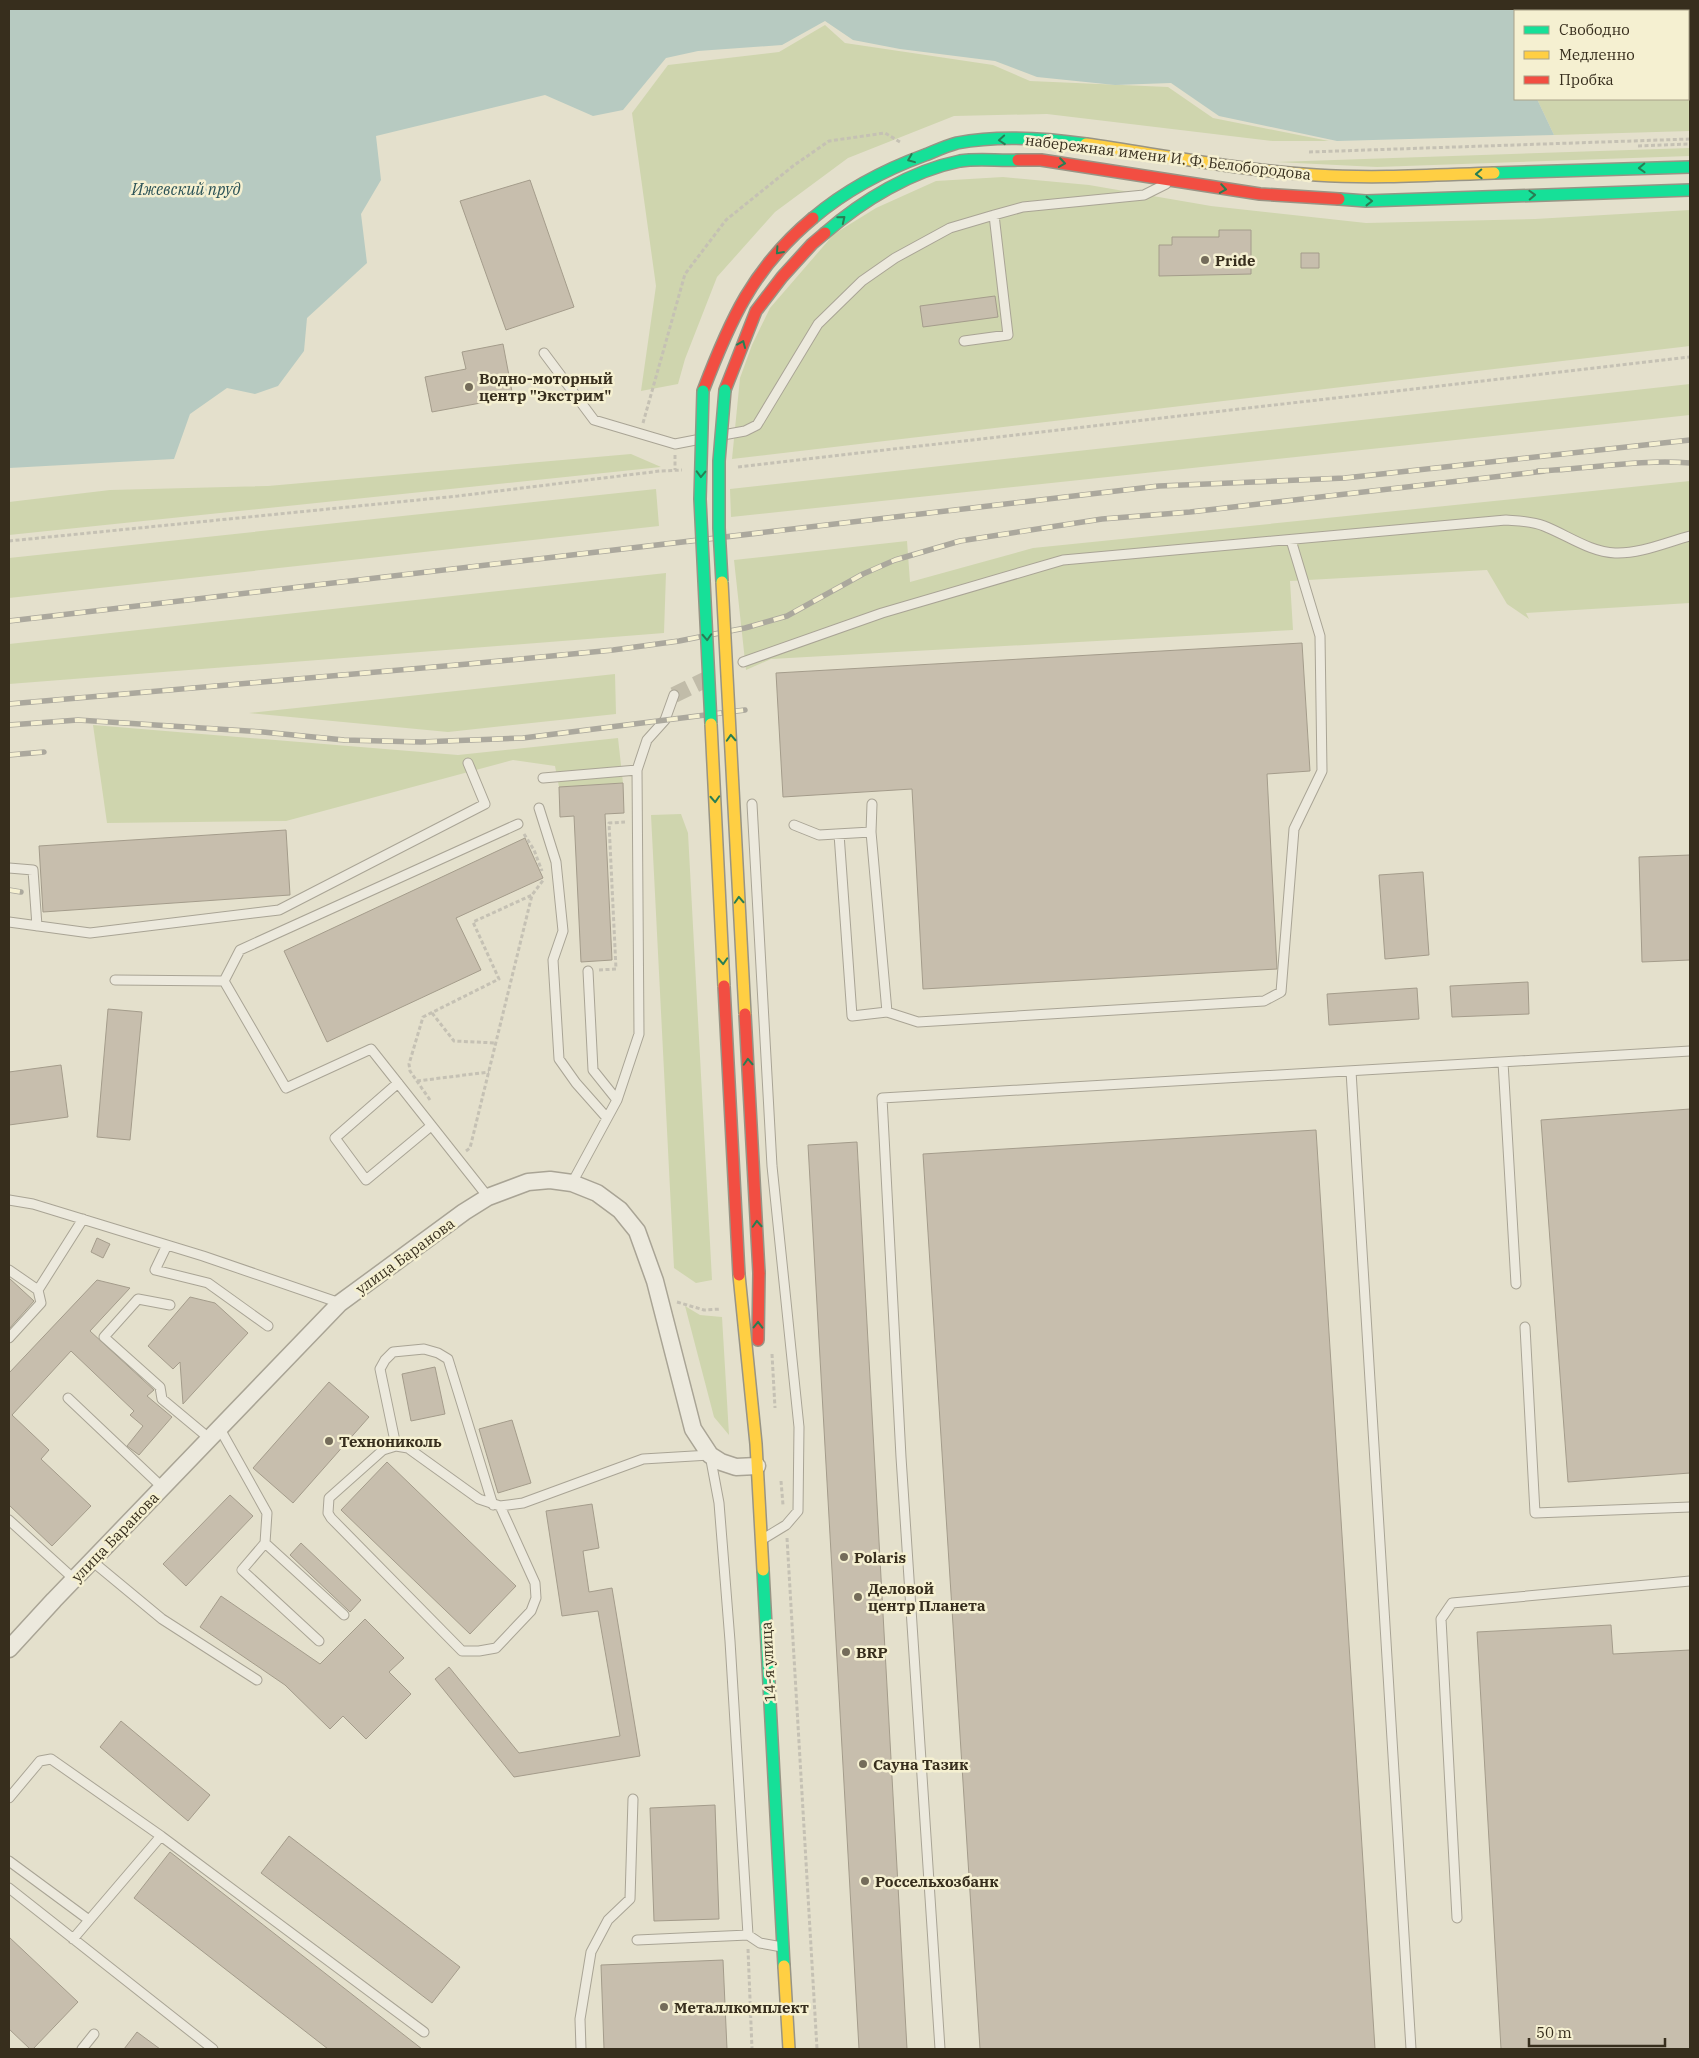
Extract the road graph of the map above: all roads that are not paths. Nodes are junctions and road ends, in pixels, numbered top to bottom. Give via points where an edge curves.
1 (1690, 167) edge
2 (1173, 181) junction
3 (1690, 190) edge
4 (994, 215) junction
5 (964, 341) dead end
6 (544, 353) dead end
7 (1690, 536) edge
8 (1291, 540) junction
9 (743, 662) dead end
10 (674, 695) tunnel mouth
11 (468, 763) dead end
12 (637, 770) junction
13 (544, 778) dead end
14 (752, 804) dead end
15 (872, 804) dead end
16 (539, 808) dead end
17 (518, 824) road end
18 (794, 825) dead end
19 (871, 832) junction
20 (839, 834) junction
21 (9, 868) edge
22 (9, 922) edge
23 (37, 926) junction
24 (588, 971) road end
25 (115, 980) dead end
26 (224, 981) junction
27 (887, 1012) junction
28 (1690, 1052) edge
29 (1503, 1062) junction
30 (1350, 1071) junction
31 (398, 1083) junction
32 (617, 1100) junction
33 (607, 1118) junction
34 (431, 1126) junction
35 (572, 1183) junction
36 (488, 1197) junction
37 (9, 1200) edge
38 (83, 1219) junction
39 (167, 1245) junction
40 (9, 1270) edge
41 (738, 1274) joint
42 (1516, 1284) dead end
43 (38, 1290) junction
44 (340, 1303) junction
45 (170, 1305) dead end
46 (268, 1326) dead end
47 (1525, 1327) dead end
48 (9, 1338) edge
49 (68, 1398) dead end
50 (215, 1434) junction
51 (756, 1444) junction
52 (396, 1446) junction
53 (710, 1455) junction
54 (757, 1466) junction
55 (163, 1488) junction
56 (497, 1506) junction
57 (1690, 1507) edge
58 (9, 1520) edge
59 (761, 1540) junction
60 (265, 1544) junction
61 (92, 1561) junction
62 (74, 1579) junction
63 (1690, 1581) edge
64 (344, 1615) dead end
65 (319, 1641) dead end
66 (9, 1649) edge
67 (257, 1680) dead end
68 (9, 1798) edge
69 (633, 1799) dead end
70 (161, 1836) junction
71 (9, 1861) edge
72 (9, 1888) edge
73 (1457, 1918) dead end
74 (89, 1920) junction
75 (748, 1935) junction
76 (73, 1939) junction
77 (637, 1940) dead end
78 (783, 1947) junction
79 (424, 2032) dead end
80 (94, 2034) dead end
81 (82, 2049) edge
82 (212, 2049) edge
83 (581, 2049) edge
84 (789, 2049) edge
85 (940, 2049) edge
86 (1411, 2049) edge

1 -> 41 main road, набережная имени И. Ф. Белобородова, bridge via 1322,176 1261,171 1069,142 1017,139 958,143 911,159 868,180 827,206 793,235 766,265 742,299 723,338 704,390 700,499
2 -> 3 main road, набережная имени И. Ф. Белобородова via 1260,194 1366,201
2 - 4 lane via 1144,195 1023,207
51 -> 2 main road, набережная имени И. Ф. Белобородова, bridge via 759,1273 719,509 725,390 756,311 782,276 847,214 917,175 961,161 1041,160
4 - 5 lane via 1008,335
4 - 6 lane via 950,228 895,258 862,281 818,324 757,424 745,431 675,444 594,420
7 - 8 lane via 1633,552 1616,553 1598,551 1542,525 1506,520
8 - 9 lane via 1063,560 882,613
8 - 27 lane via 1320,636 1322,770 1294,829 1281,992 1264,1001 918,1022
10 - 12 lane via 665,720 647,740
11 - 23 lane via 485,804 279,910 90,933
12 - 13 lane
12 - 32 lane via 639,1034
14 - 59 lane via 772,1166 799,1427 798,1511 786,1525
15 - 19 lane
16 - 33 lane via 556,862 563,931 553,960 559,1059
17 - 26 lane via 240,950
18 - 20 lane via 819,835
19 - 20 lane
19 - 27 lane
20 - 27 lane via 852,1016
21 - 23 lane via 33,870
22 - 23 lane
24 - 32 lane via 594,1070
25 - 26 lane
26 - 31 lane via 286,1088 371,1049
28 - 29 lane
29 - 30 lane
29 - 42 lane
30 - 85 lane via 882,1098 901,1457
30 - 86 lane
31 - 34 lane
31 - 34 lane via 335,1138 366,1180
32 - 33 lane
33 - 35 lane
34 - 36 lane
35 - 36 street, улица Баранова via 528,1182
35 - 53 street, улица Баранова via 598,1193 620,1210 636,1232 655,1281 693,1429
36 - 44 street, улица Баранова
37 - 38 lane
38 - 39 lane
38 - 43 lane
39 - 44 lane
39 - 46 lane via 155,1270 208,1283
40 - 43 lane
41 - 51 main road, 14-я улица
43 - 48 lane via 41,1303
44 - 50 street, улица Баранова
45 - 50 lane via 138,1299 104,1337 160,1387 162,1399
47 - 57 lane via 1535,1513
49 - 55 lane
50 - 55 street, улица Баранова
50 - 60 lane via 267,1513
51 - 54 main road, 14-я улица
52 - 56 lane via 408,1448 479,1499
52 - 56 lane via 380,1369 393,1352 424,1349 438,1353 448,1359
52 - 56 lane via 382,1450 329,1498 328,1512 462,1650 496,1648 531,1611 536,1598 535,1583
53 - 54 street via 736,1467
53 - 56 lane via 643,1459 524,1503
53 - 75 lane via 720,1503
54 - 59 main road, 14-я улица
55 - 61 street, улица Баранова
58 - 62 lane
59 - 78 main road, 14-я улица
60 - 64 lane
60 - 65 lane via 242,1570
61 - 62 street, улица Баранова
61 - 67 lane via 162,1619
62 - 66 street, улица Баранова
63 - 73 lane via 1452,1603 1441,1619
68 - 70 lane via 40,1761 51,1759
69 - 83 lane via 630,1900 608,1920 591,1952 580,2019
70 - 74 lane
70 - 79 lane
71 - 74 lane
72 - 76 lane
74 - 76 lane
75 - 77 lane
75 - 78 lane via 760,1943
76 - 82 lane
78 - 84 main road, 14-я улица
80 - 81 lane

